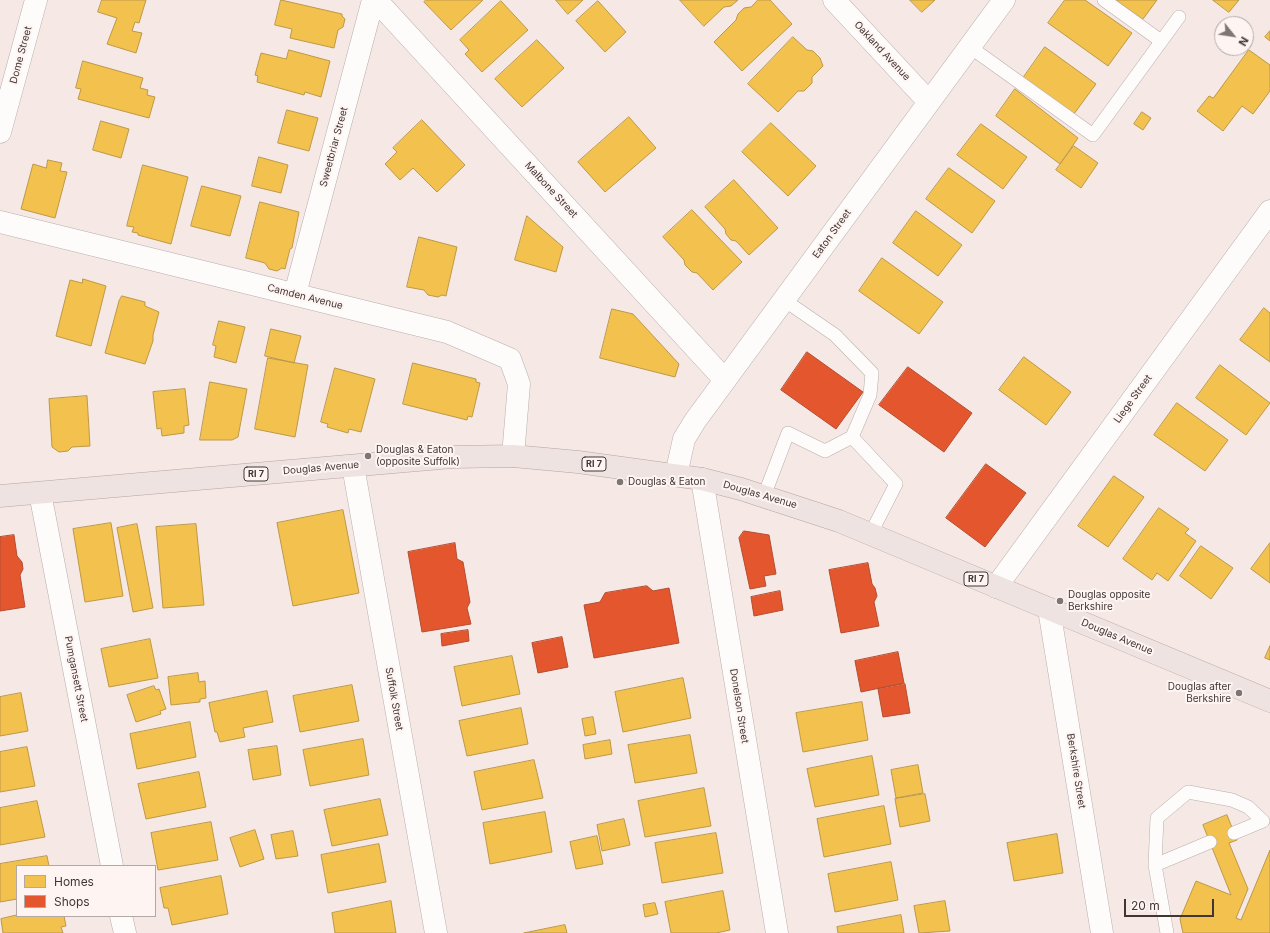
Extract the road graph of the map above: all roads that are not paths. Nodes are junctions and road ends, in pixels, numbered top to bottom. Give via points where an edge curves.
1 (36, 0) edge
2 (373, 0) edge
3 (376, 0) edge
4 (834, 0) edge
5 (1004, 0) edge
6 (1104, 0) edge
7 (1179, 17) dead end
8 (1161, 41) junction
9 (970, 47) junction
10 (929, 102) junction
11 (0, 132) edge
12 (1270, 211) edge
13 (0, 222) edge
14 (295, 294) junction
15 (784, 300) junction
16 (725, 380) junction
17 (852, 437) junction
18 (513, 456) junction
19 (353, 466) junction
20 (676, 475) junction
21 (702, 479) junction
22 (40, 492) junction
23 (0, 496) edge
24 (764, 496) junction
25 (870, 535) junction
26 (996, 587) junction
27 (1050, 609) junction
28 (1270, 701) edge
29 (1234, 833) dead end
30 (1210, 842) dead end
31 (112, 865) edge
32 (1155, 865) junction
33 (121, 917) edge
34 (125, 933) edge
35 (436, 933) edge
36 (777, 933) edge
37 (1102, 933) edge
38 (1167, 933) edge

1 - 11 street, Dome Street
2 - 14 street, Sweetbriar Street
3 - 16 street, Malbone Street
4 - 10 street, Oakland Avenue
5 - 9 street, Eaton Street
6 - 8 lane
7 - 8 lane
8 - 9 lane via 1093,135
9 - 10 street, Eaton Street
10 - 15 street, Eaton Street
12 - 26 street, Liege Street
13 - 14 street, Camden Avenue
14 - 18 street, Camden Avenue via 447,332 510,359 519,384
15 - 16 street, Eaton Street
15 - 17 lane via 835,335 872,373 870,395
16 - 20 street, Eaton Street via 684,439
17 - 24 lane via 825,451 788,433
17 - 25 lane via 896,484
18 - 19 main road, Douglas Avenue / RI 7 via 452,457
18 - 20 main road, Douglas Avenue / RI 7
19 - 22 main road, Douglas Avenue / RI 7
19 - 35 street, Suffolk Street
20 - 21 main road, Douglas Avenue / RI 7
21 - 24 main road, Douglas Avenue / RI 7
21 - 36 street, Donelson Street
22 - 23 main road, Douglas Avenue / RI 7
22 - 31 street, Pumgansett Street
24 - 25 main road, Douglas Avenue / RI 7 via 818,513
25 - 26 main road, Douglas Avenue / RI 7
26 - 27 main road, Douglas Avenue / RI 7
27 - 28 main road, Douglas Avenue / RI 7
27 - 37 street, Berkshire Street
29 - 32 lane via 1262,821 1248,807 1232,800 1188,792 1158,818
30 - 32 lane
32 - 38 lane
33 - 34 street

